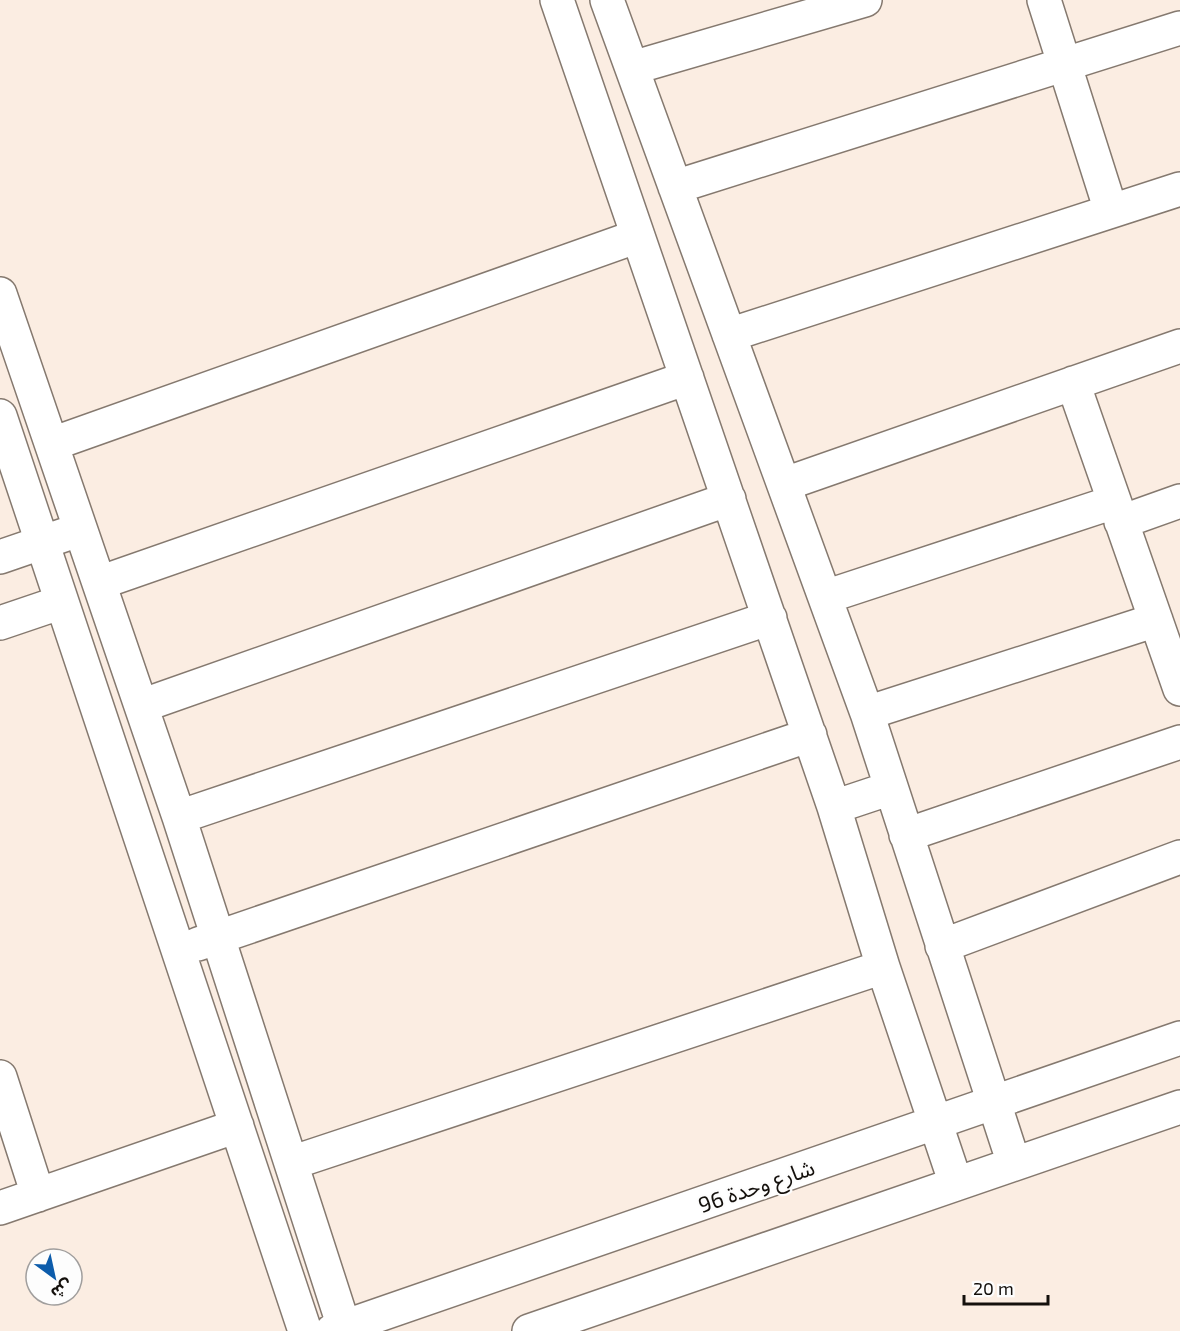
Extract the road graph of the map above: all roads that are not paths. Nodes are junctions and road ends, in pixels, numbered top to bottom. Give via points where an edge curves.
1 (557, 0) edge
2 (607, 0) edge
3 (865, 0) edge
4 (1044, 0) edge
5 (1180, 28) edge
6 (1065, 64) junction
7 (632, 68) junction
8 (675, 187) junction
9 (1180, 189) edge
10 (1112, 211) junction
11 (638, 236) junction
12 (0, 294) edge
13 (729, 335) junction
14 (1180, 345) edge
15 (687, 378) junction
16 (1073, 383) junction
17 (0, 416) edge
18 (52, 444) junction
19 (785, 484) junction
20 (729, 499) junction
21 (1180, 501) edge
22 (1118, 512) junction
23 (80, 530) junction
24 (42, 543) junction
25 (0, 557) edge
26 (99, 583) junction
27 (825, 597) junction
28 (62, 602) junction
29 (770, 618) junction
30 (1156, 620) junction
31 (0, 623) edge
32 (1177, 671) edge
33 (141, 706) junction
34 (867, 713) junction
35 (810, 735) junction
36 (1180, 742) edge
37 (891, 788) junction
38 (834, 807) junction
39 (179, 817) junction
40 (906, 835) junction
41 (1180, 857) edge
42 (218, 938) junction
43 (942, 946) junction
44 (177, 951) junction
45 (883, 967) junction
46 (1180, 1038) edge
47 (0, 1077) edge
48 (994, 1102) junction
49 (1180, 1107) edge
50 (935, 1123) junction
51 (237, 1126) junction
52 (291, 1163) junction
53 (1014, 1164) junction
54 (956, 1184) junction
55 (38, 1195) junction
56 (0, 1208) edge
57 (338, 1329) edge
58 (305, 1331) edge
59 (529, 1331) edge

1 - 11 street
2 - 7 street
3 - 7 street
4 - 6 street
5 - 6 street
6 - 8 street
6 - 10 street
7 - 8 street
8 - 13 street
9 - 10 street
10 - 13 street
11 - 15 street
11 - 18 street
12 - 18 street
13 - 19 street
14 - 16 street
15 - 20 street
15 - 26 street
16 - 19 street
16 - 22 street
17 - 24 street
18 - 23 street
19 - 27 street
20 - 29 street
20 - 33 street
21 - 22 street
22 - 27 street
22 - 30 street
23 - 24 street
23 - 26 street
24 - 25 street
24 - 28 street
26 - 33 street
27 - 34 street
28 - 31 street
28 - 44 street
29 - 35 street
29 - 39 street
30 - 32 street
30 - 34 street
33 - 39 street
34 - 37 street
35 - 38 street
35 - 42 street
36 - 40 street
37 - 38 street
37 - 40 street
38 - 45 street
39 - 42 street
40 - 43 street
41 - 43 street
42 - 44 street
42 - 52 street
43 - 48 street
44 - 51 street
45 - 50 street
45 - 52 street
46 - 48 street, شارع وحدة 96
47 - 55 street
48 - 50 street, شارع وحدة 96
48 - 53 street
49 - 53 street
50 - 54 street
50 - 57 street, شارع وحدة 96
51 - 55 street
51 - 58 street
52 - 57 street
53 - 54 street
54 - 59 street
55 - 56 street

